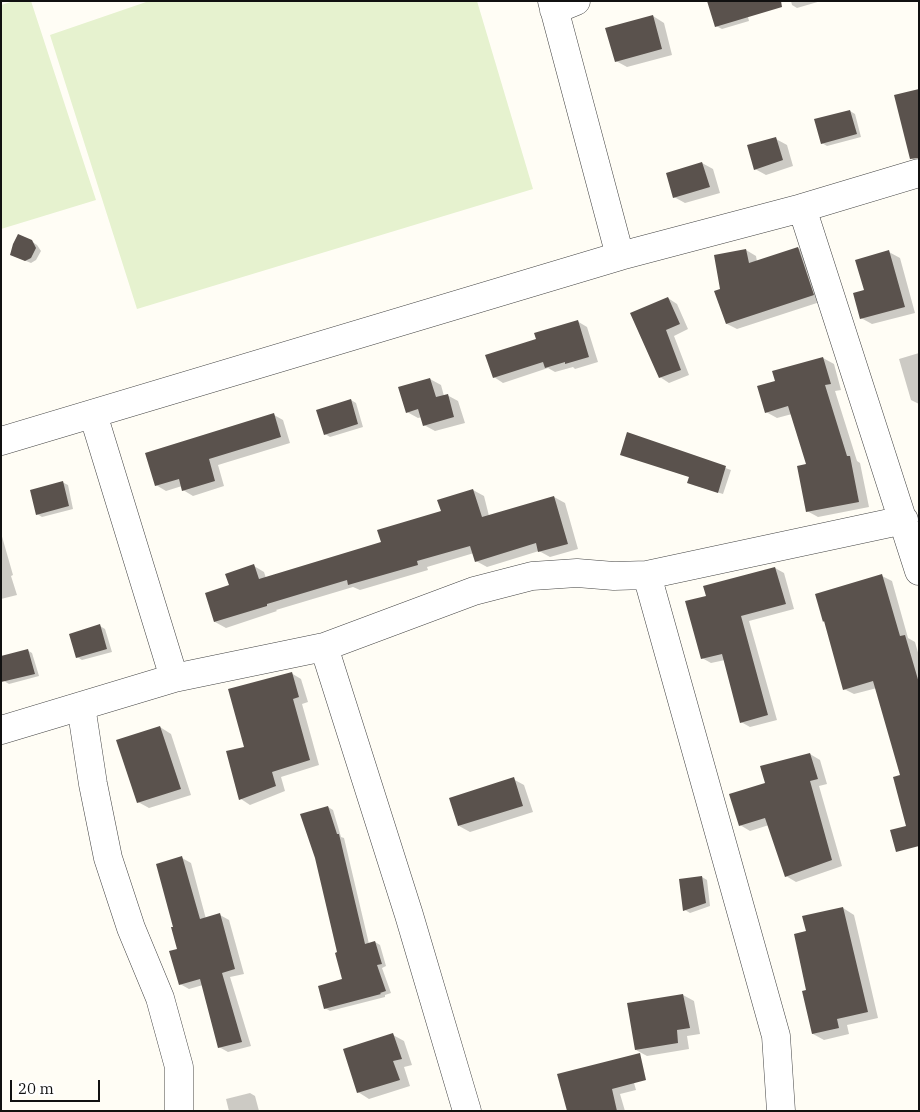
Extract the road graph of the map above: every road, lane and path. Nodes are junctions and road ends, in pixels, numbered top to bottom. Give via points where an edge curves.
1 (561, 4) edge
2 (919, 173) edge
3 (802, 208) junction
4 (620, 256) junction
5 (93, 414) junction
6 (1, 441) edge
7 (904, 520) junction
8 (919, 571) edge
9 (647, 575) junction
10 (324, 647) junction
11 (174, 678) junction
12 (80, 706) junction
13 (1, 730) edge
14 (180, 1111) edge
15 (467, 1111) edge
16 (781, 1111) edge

1 - 4 street
2 - 3 street
3 - 4 street
3 - 7 street
4 - 5 street
5 - 6 street
5 - 11 street
7 - 8 street
7 - 9 street
9 - 10 street via 577,573 532,576 474,591
9 - 16 street via 776,1036
10 - 11 street
10 - 15 street
11 - 12 street
12 - 13 street
12 - 14 street via 108,858 160,998 178,1067

